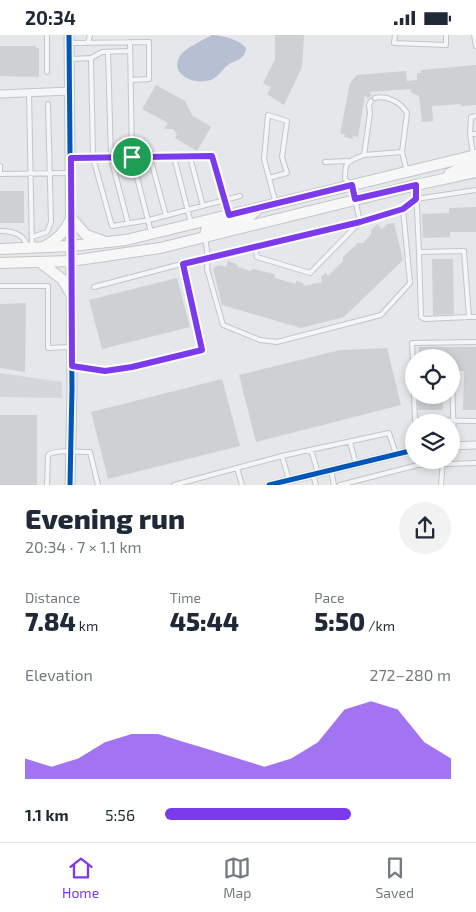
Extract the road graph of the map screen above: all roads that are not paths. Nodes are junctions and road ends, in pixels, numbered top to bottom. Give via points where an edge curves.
1 (47, 35) edge
2 (90, 35) edge
3 (110, 35) edge
4 (395, 35) edge
5 (446, 35) edge
6 (474, 35) edge
7 (69, 39) edge
8 (108, 42) junction
9 (130, 42) junction
10 (88, 43) junction
11 (476, 46) edge
12 (130, 51) junction
13 (108, 52) junction
14 (91, 58) junction
15 (69, 59) junction
16 (47, 72) dead end
17 (130, 80) junction
18 (70, 91) junction
19 (0, 93) edge
20 (29, 93) junction
21 (48, 104) dead end
22 (476, 116) edge
23 (470, 134) junction
24 (476, 134) edge
25 (402, 152) junction
26 (364, 155) junction
27 (132, 157) junction
28 (150, 157) junction
29 (174, 157) junction
30 (190, 157) junction
31 (71, 158) junction
32 (93, 158) junction
33 (111, 158) junction
34 (475, 158) edge
35 (325, 161) dead end
36 (348, 161) junction
37 (0, 166) edge
38 (407, 171) junction
39 (476, 172) edge
40 (48, 173) junction
41 (71, 173) junction
42 (0, 174) edge
43 (30, 174) junction
44 (269, 178) junction
45 (443, 179) junction
46 (352, 185) junction
47 (416, 185) junction
48 (476, 190) edge
49 (240, 196) dead end
50 (355, 199) junction
51 (416, 199) junction
52 (225, 200) junction
53 (276, 204) junction
54 (203, 206) junction
55 (258, 209) junction
56 (403, 209) junction
57 (187, 210) junction
58 (229, 215) junction
59 (166, 216) junction
60 (71, 218) junction
61 (148, 220) junction
62 (360, 222) junction
63 (128, 223) junction
64 (191, 225) junction
65 (0, 231) edge
66 (152, 234) junction
67 (32, 237) junction
68 (205, 237) junction
69 (109, 242) junction
70 (71, 246) junction
71 (254, 247) junction
72 (34, 248) junction
73 (0, 249) edge
74 (419, 252) junction
75 (208, 257) junction
76 (71, 261) junction
77 (40, 262) junction
78 (0, 263) edge
79 (183, 264) junction
80 (0, 286) edge
81 (94, 287) dead end
82 (71, 294) junction
83 (469, 317) junction
84 (476, 317) edge
85 (476, 342) edge
86 (72, 347) junction
87 (412, 349) edge
88 (72, 366) junction
89 (460, 421) edge
90 (476, 421) edge
91 (350, 442) junction
92 (476, 445) edge
93 (460, 446) edge
94 (311, 450) junction
95 (71, 451) junction
96 (405, 452) edge
97 (396, 454) junction
98 (282, 456) junction
99 (460, 463) edge
100 (476, 463) edge
101 (356, 464) junction
102 (237, 468) junction
103 (405, 468) edge
104 (442, 469) edge
105 (331, 470) junction
106 (315, 474) junction
107 (198, 478) junction
108 (289, 480) junction
109 (47, 485) edge
110 (70, 485) edge
111 (98, 485) edge
112 (174, 485) edge
113 (200, 485) edge
114 (242, 485) edge
115 (269, 485) edge
116 (316, 485) edge
117 (334, 485) edge
118 (340, 485) edge
119 (441, 485) edge

1 - 16 lane
2 - 10 lane
3 - 8 lane
4 - 5 lane via 394,43 446,45
6 - 11 lane
7 - 10 lane
7 - 15 street
8 - 9 lane
8 - 10 lane
9 - 12 lane
9 - 17 lane via 149,41 149,79
12 - 13 lane
12 - 17 lane
13 - 14 lane
13 - 33 lane
14 - 15 lane
14 - 32 lane
15 - 18 street
17 - 27 lane
18 - 20 street
18 - 31 street
19 - 20 street
20 - 43 lane
21 - 40 lane
22 - 23 lane via 471,117
23 - 24 lane
23 - 34 lane
25 - 26 lane
25 - 26 lane via 407,113 385,97 373,100 369,105
25 - 38 lane
26 - 36 lane
27 - 28 lane
27 - 33 lane
27 - 61 lane
28 - 29 lane
28 - 59 lane
29 - 30 lane
29 - 57 lane
30 - 52 lane via 212,156
30 - 54 lane
31 - 32 lane
31 - 41 street
32 - 33 lane
32 - 63 lane via 112,226
33 - 63 lane
34 - 38 main road
34 - 45 main road
35 - 36 lane
36 - 46 lane via 345,179
37 - 42 lane
38 - 46 main road
39 - 45 main road
40 - 41 lane
40 - 43 lane
40 - 67 lane via 50,222 47,232
41 - 60 street
42 - 43 lane
43 - 67 lane
44 - 44 lane via 264,159 268,115 287,121 282,157 287,173
44 - 53 lane
45 - 47 main road
46 - 50 lane
46 - 53 main road
47 - 50 main road
47 - 51 lane
48 - 51 lane
49 - 52 lane
50 - 62 lane
50 - 68 main road
51 - 56 lane
51 - 74 lane
52 - 54 lane
52 - 58 lane
53 - 55 main road
54 - 57 lane
55 - 58 main road
55 - 68 main road via 246,219 209,227
56 - 62 lane
56 - 75 lane via 410,283 381,315 277,342 260,340 222,325 207,269
57 - 59 lane
57 - 64 lane
58 - 64 main road
59 - 61 lane
60 - 69 main road via 86,235
60 - 70 street
60 - 72 main road via 61,236
61 - 63 lane
61 - 66 lane
62 - 71 lane
62 - 71 lane via 310,273 257,257
64 - 66 main road
65 - 72 lane via 14,232
66 - 69 main road
67 - 72 lane
68 - 75 lane
68 - 76 main road via 160,248
69 - 70 main road
70 - 72 main road
70 - 76 street
71 - 75 lane
72 - 73 main road
74 - 83 lane via 464,251
74 - 83 lane via 421,317
75 - 79 lane
76 - 77 main road
76 - 82 street
77 - 78 main road
77 - 82 main road via 62,279
79 - 81 lane
79 - 88 lane via 202,350 105,371
80 - 86 lane via 48,286 48,348
82 - 86 street
83 - 84 lane
85 - 87 lane via 412,343
86 - 88 street
88 - 95 street
89 - 90 lane
91 - 94 lane
91 - 97 lane via 389,433
91 - 101 lane
92 - 93 street
94 - 98 lane
94 - 106 lane
95 - 109 lane via 48,455
95 - 110 street
95 - 111 lane via 90,452
96 - 97 street
97 - 101 street
98 - 102 lane
98 - 108 lane
99 - 100 lane
101 - 105 street
102 - 107 lane
102 - 114 lane
103 - 118 lane
104 - 119 lane
105 - 106 street
105 - 117 lane
106 - 108 street
106 - 116 lane
107 - 112 lane
107 - 113 lane
108 - 115 street

